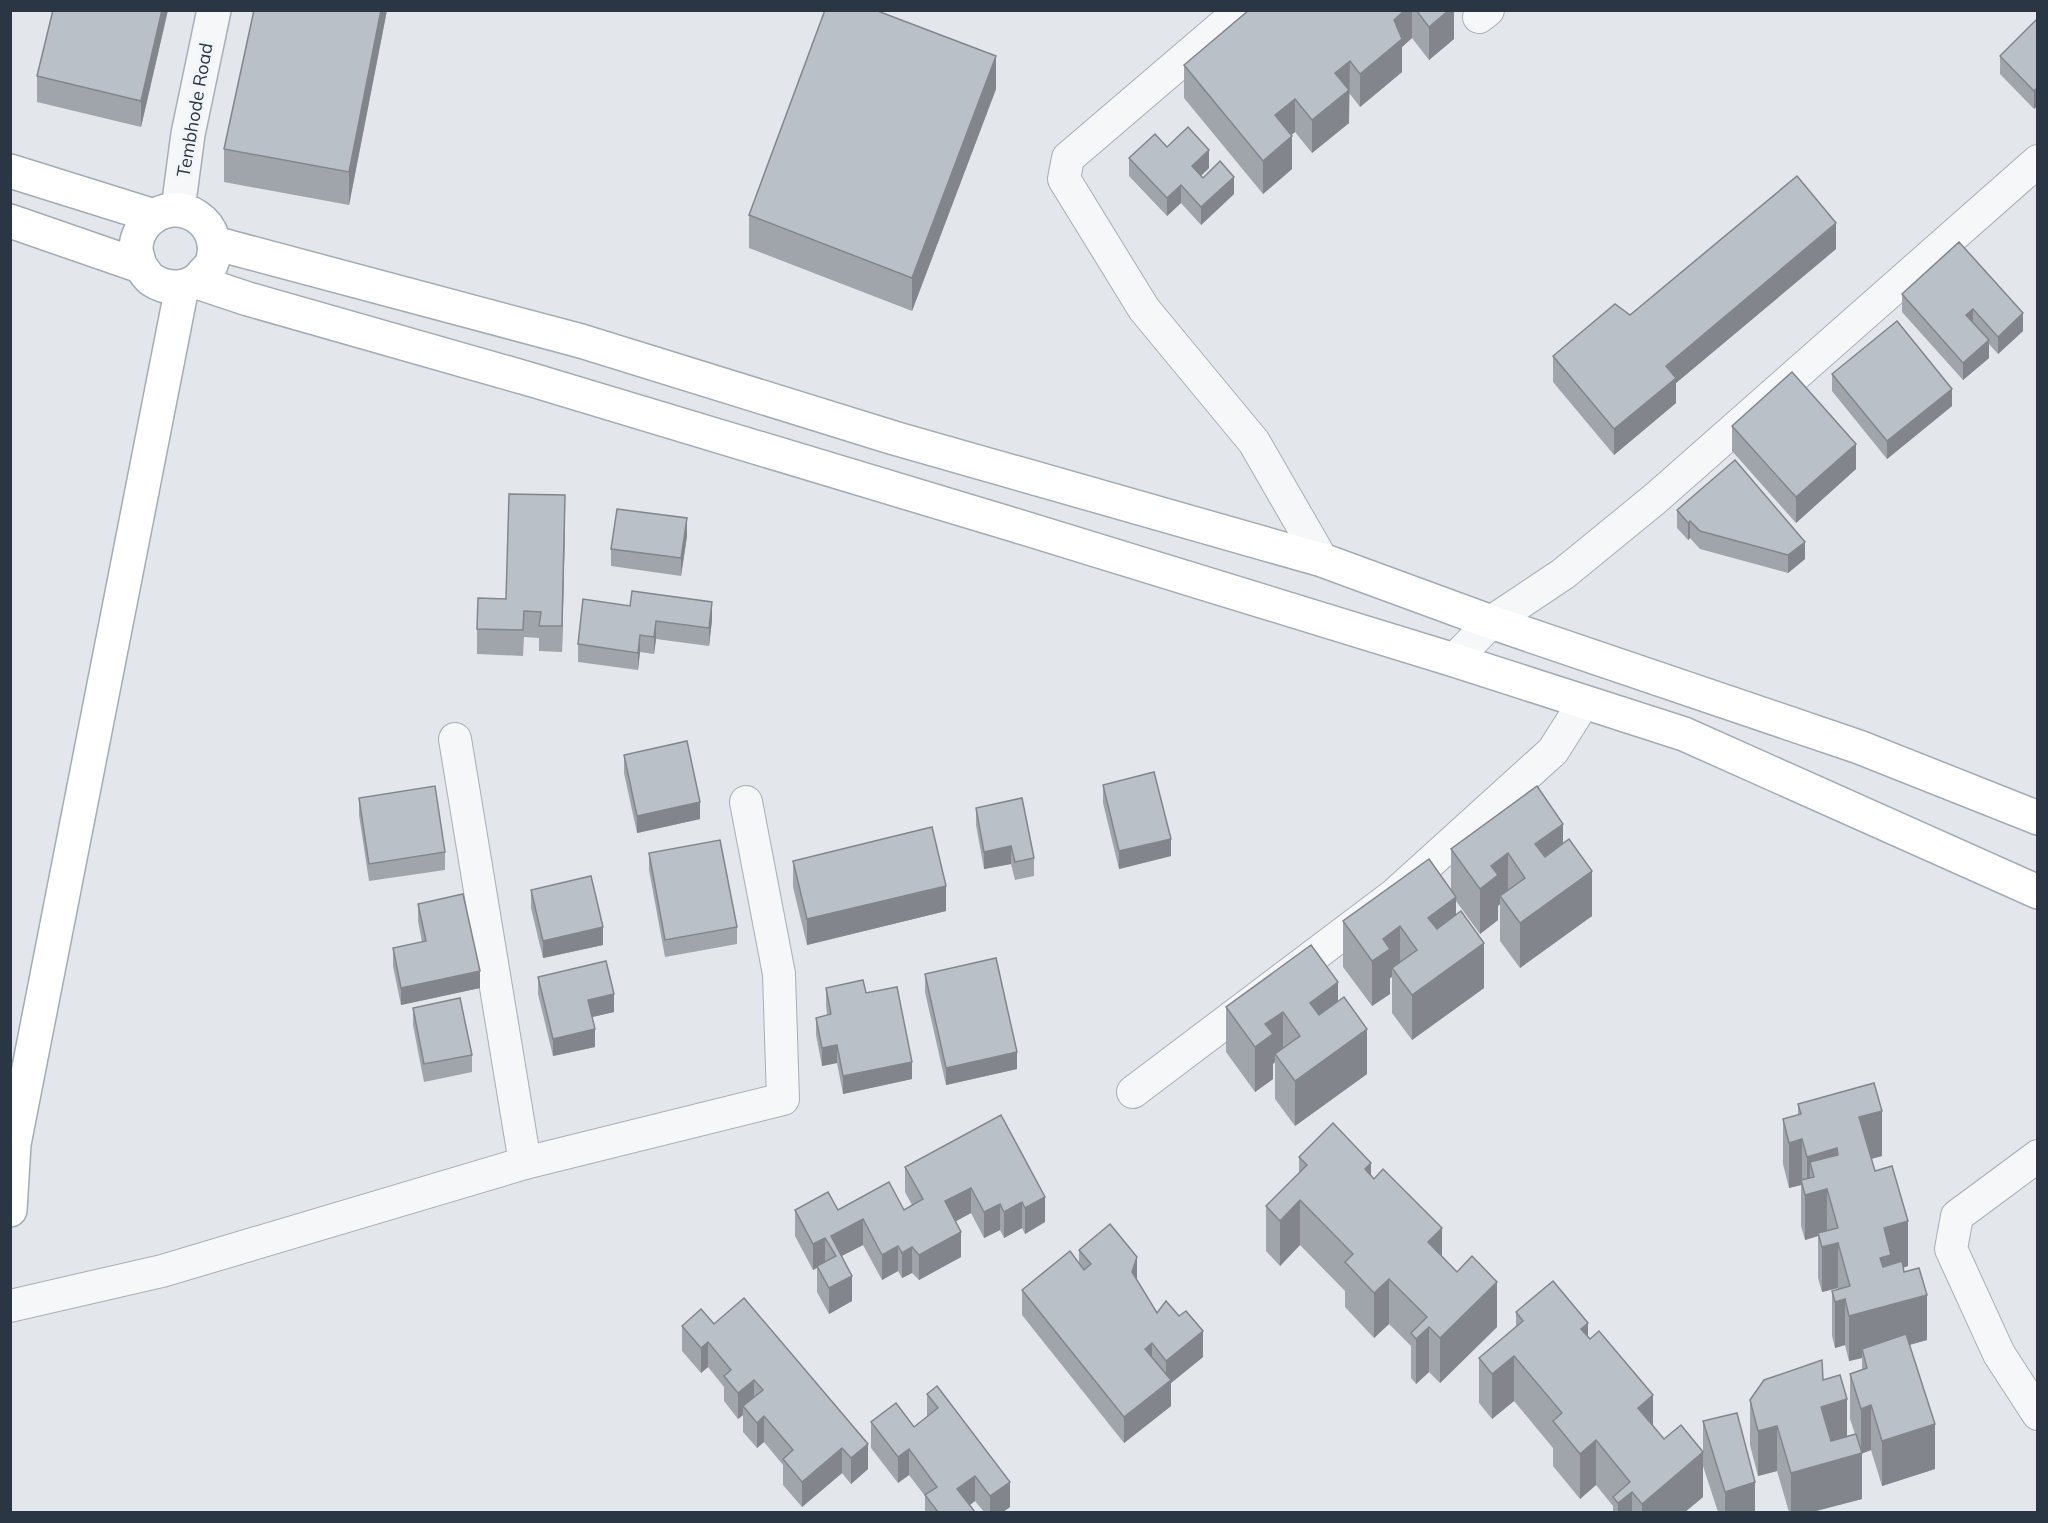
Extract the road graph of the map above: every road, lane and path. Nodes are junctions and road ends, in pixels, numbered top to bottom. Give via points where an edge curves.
1 (214, 10) edge
2 (1240, 10) edge
3 (2037, 161) edge
4 (10, 171) edge
5 (166, 212) junction
6 (10, 221) edge
7 (214, 243) junction
8 (140, 266) junction
9 (189, 284) junction
10 (1322, 560) junction
11 (1491, 622) junction
12 (1454, 660) junction
13 (1584, 702) junction
14 (455, 739) dead end
15 (746, 802) dead end
16 (2037, 818) edge
17 (2037, 892) edge
18 (1133, 1092) dead end
19 (2037, 1156) edge
20 (525, 1163) junction
21 (10, 1210) edge
22 (10, 1306) edge
23 (2037, 1414) edge

1 - 5 street, Tembhode Road via 188,134
2 - 10 street via 1068,158 1064,179 1144,309 1254,442
3 - 11 street via 1656,498 1563,574
4 - 5 main road
5 - 7 main road via 195,214 208,227
5 - 8 main road via 141,229 136,247
6 - 8 main road
7 - 9 main road via 211,265
7 - 10 main road via 581,341 894,438
8 - 9 main road via 150,279 165,286
9 - 12 main road via 529,379
9 - 21 main road via 14,1144
10 - 11 main road
11 - 12 street
11 - 16 main road via 1859,747
12 - 13 main road
13 - 17 main road via 1684,735
13 - 18 street via 1553,751 1394,895
14 - 20 street
15 - 20 street via 779,974 783,1099
19 - 23 street via 1957,1216 1951,1249 1999,1354
20 - 22 street via 162,1271

